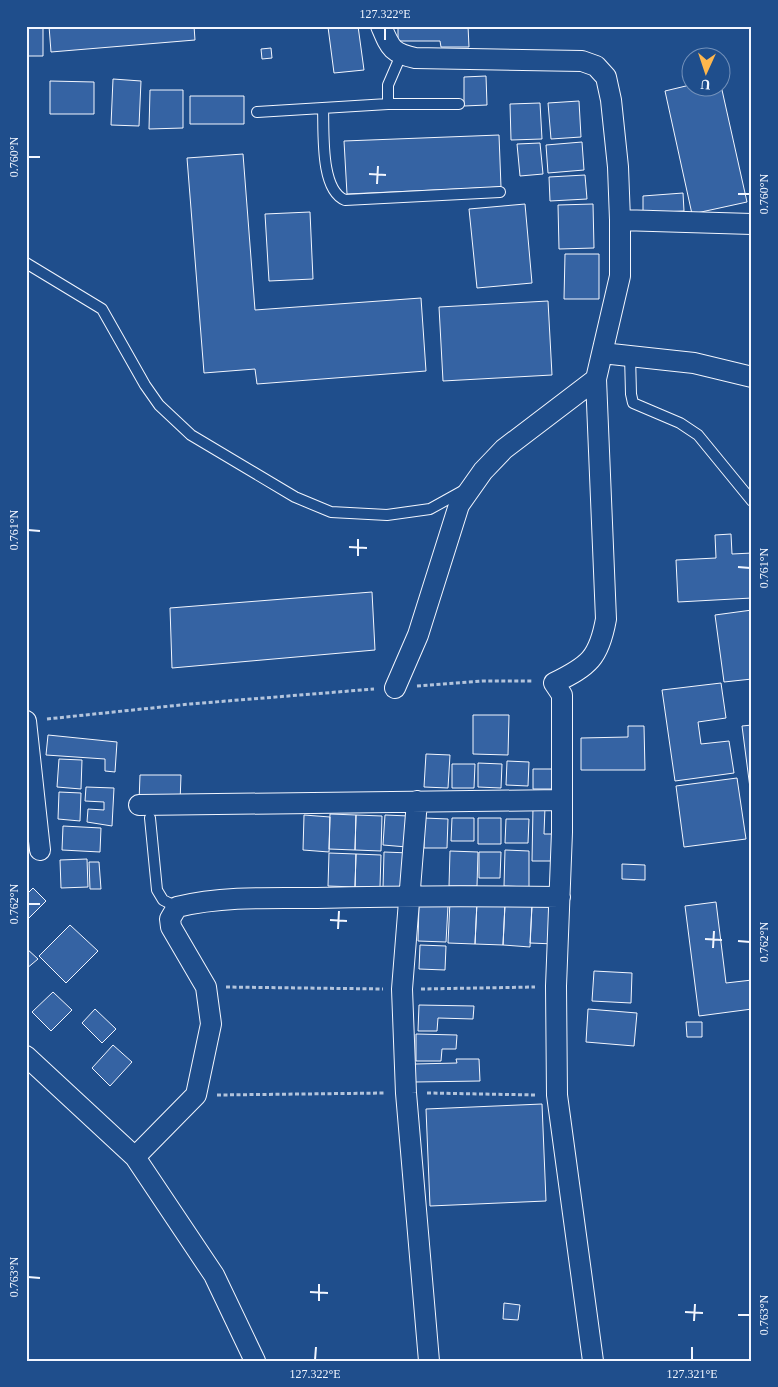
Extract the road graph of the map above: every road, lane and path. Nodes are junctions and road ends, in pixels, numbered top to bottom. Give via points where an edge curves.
1 (381, 26) edge
2 (401, 55) junction
3 (388, 104) junction
4 (459, 104) dead end
5 (323, 108) junction
6 (257, 112) dead end
7 (500, 192) dead end
8 (620, 220) junction
9 (752, 224) edge
10 (26, 263) edge
11 (602, 353) junction
12 (630, 356) junction
13 (752, 377) edge
14 (596, 379) junction
15 (473, 485) junction
16 (752, 501) edge
17 (554, 683) junction
18 (395, 688) junction
19 (26, 721) edge
20 (562, 800) junction
21 (417, 801) junction
22 (144, 811) joint
23 (40, 850) dead end
24 (411, 896) junction
25 (560, 897) junction
26 (177, 908) junction
27 (26, 1056) edge
28 (406, 1093) junction
29 (196, 1095) junction
30 (556, 1095) junction
31 (135, 1157) junction
32 (254, 1361) edge
33 (429, 1361) edge
34 (593, 1361) edge

1 - 2 street via 390,48
2 - 3 lane via 388,85
2 - 8 street via 414,58 582,61 596,66 606,77 611,100
3 - 4 lane
3 - 5 lane
5 - 6 lane
5 - 7 lane via 327,172 337,197 345,200
8 - 9 street
8 - 11 street via 620,276
10 - 15 lane via 102,309 145,385 159,405 190,435 295,498 330,512 387,515 430,509
11 - 12 street
11 - 14 street
12 - 13 street via 694,363
12 - 16 lane via 633,403 698,434
14 - 15 street via 504,449
14 - 17 street via 606,619 602,643 589,661
15 - 18 street via 459,505 418,635
17 - 18 path via 482,681
17 - 20 street via 562,695
18 - 19 path
19 - 23 street
20 - 21 street
20 - 25 street
21 - 22 street
21 - 24 street
22 - 26 lane via 156,890 163,900
24 - 25 street
24 - 26 street via 247,899
24 - 28 street via 402,989
25 - 30 street
26 - 29 street via 170,920 172,927 206,987 211,1024
27 - 31 street
28 - 29 path
28 - 30 path
28 - 33 street
29 - 31 street
30 - 34 street
31 - 32 street via 214,1275

